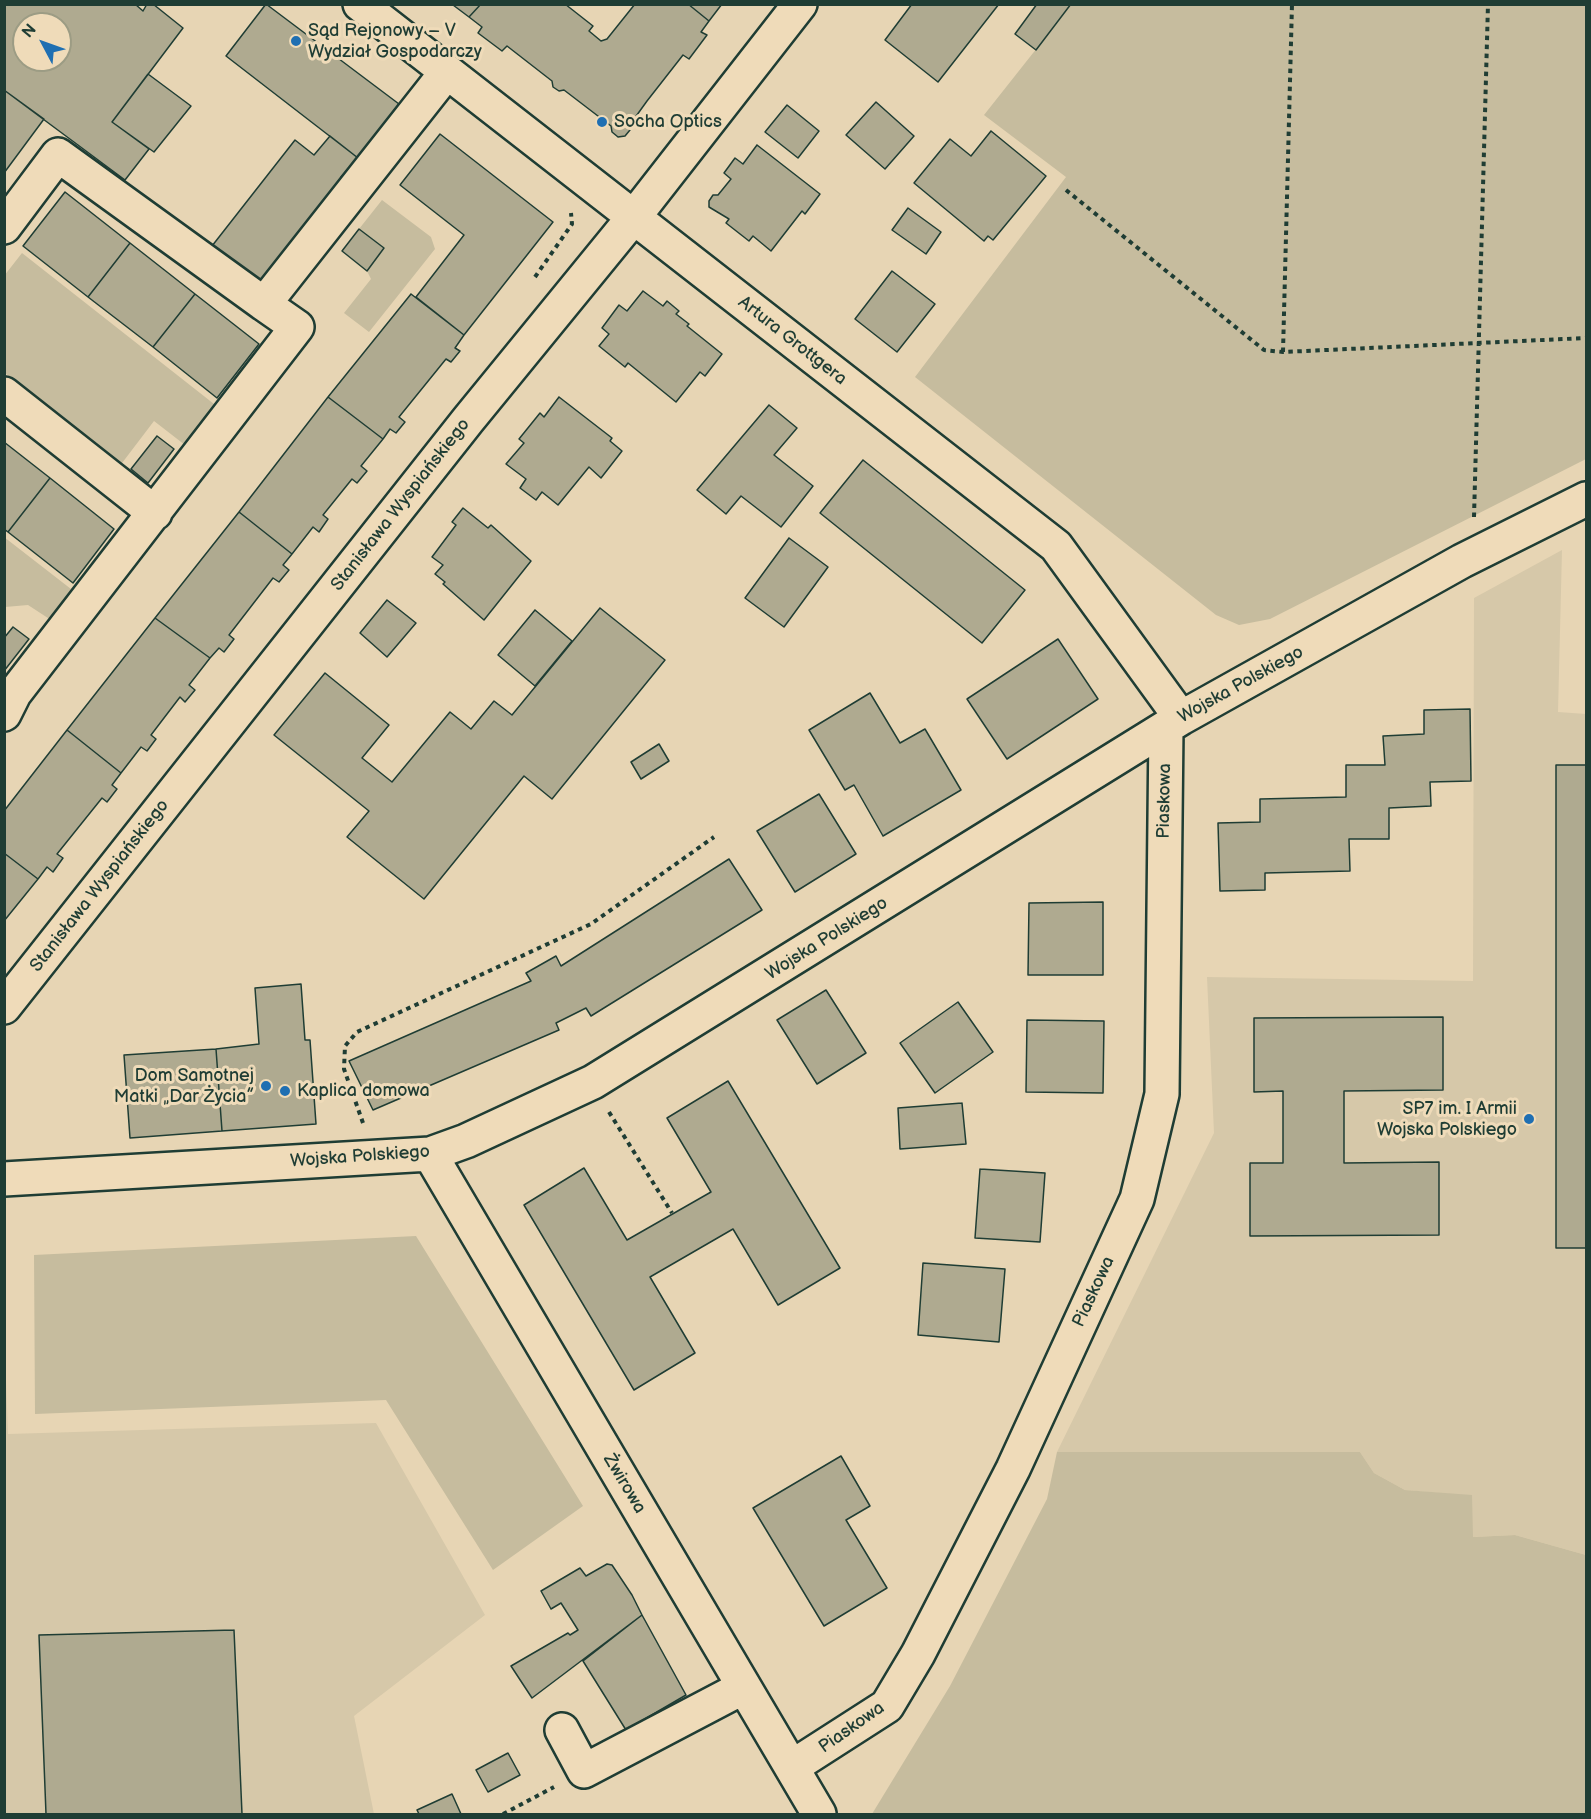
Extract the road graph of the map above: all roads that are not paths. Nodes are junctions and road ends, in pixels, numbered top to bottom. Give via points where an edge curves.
1 (360, 4) edge
2 (800, 4) edge
3 (446, 73) junction
4 (633, 218) junction
5 (4, 227) edge
6 (264, 304) junction
7 (4, 394) edge
8 (1587, 499) edge
9 (154, 513) junction
10 (8, 698) edge
11 (1173, 723) junction
12 (4, 1007) edge
13 (430, 1154) junction
14 (4, 1179) edge
15 (744, 1687) junction
16 (562, 1730) dead end
17 (792, 1767) junction
18 (819, 1815) edge

1 - 3 street, Artura Grottgera
2 - 4 street, Stanisława Wyspiańskiego
3 - 4 street, Artura Grottgera
3 - 6 street
4 - 11 street, Artura Grottgera via 1056,546
4 - 12 street, Stanisława Wyspiańskiego via 468,420
5 - 6 street via 58,155
6 - 9 street via 297,327
7 - 9 street
8 - 11 street, Wojska Polskiego via 1485,549
9 - 10 street
11 - 13 street, Wojska Polskiego via 593,1082
11 - 17 street, Piaskowa via 1162,1094 1137,1199 1013,1469 887,1706
13 - 14 street, Wojska Polskiego
13 - 15 street, Żwirowa
15 - 16 street via 584,1771
15 - 17 street, Żwirowa
17 - 18 street, Żwirowa

